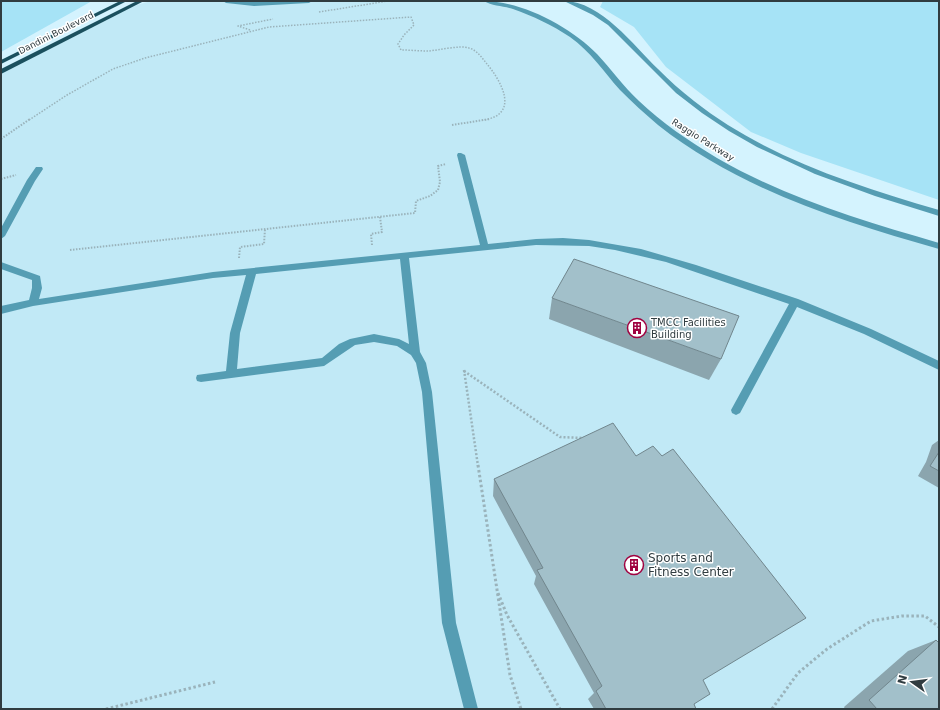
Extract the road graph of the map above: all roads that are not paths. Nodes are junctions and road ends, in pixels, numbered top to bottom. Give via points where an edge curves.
1 (124, 1) edge
2 (141, 1) edge
3 (148, 1) edge
4 (226, 1) edge
5 (309, 1) edge
6 (487, 1) edge
7 (567, 1) edge
8 (125, 9) junction
9 (1, 62) edge
10 (1, 72) edge
11 (461, 155) dead end
12 (39, 169) dead end
13 (939, 213) edge
14 (1, 236) edge
15 (939, 246) edge
16 (485, 248) junction
17 (404, 256) junction
18 (1, 265) edge
19 (252, 271) junction
20 (795, 301) junction
21 (33, 303) junction
22 (1, 310) edge
23 (415, 352) junction
24 (939, 366) edge
25 (231, 375) junction
26 (201, 378) dead end
27 (736, 410) dead end
28 (470, 709) edge

1 - 9 main road, Dandini Boulevard
2 - 8 main road, Dandini Boulevard
3 - 8 main road
4 - 5 street via 254,4
6 - 15 street, Raggio Parkway via 527,12 568,32 593,53 622,88 656,120 686,142 730,168 770,188 840,216
7 - 13 street via 610,24 681,94 747,139 837,181
8 - 10 main road, Dandini Boulevard
11 - 16 street
12 - 14 street via 30,180
16 - 17 street
16 - 20 street via 552,241 603,244 690,266
17 - 19 street
17 - 23 street
18 - 21 street via 37,278
19 - 21 street
19 - 25 street via 235,333
20 - 24 street via 875,334
20 - 27 street
21 - 22 street
23 - 25 street via 387,339 365,339 343,347 324,362
23 - 28 street via 421,363 427,392 449,623
25 - 26 street

